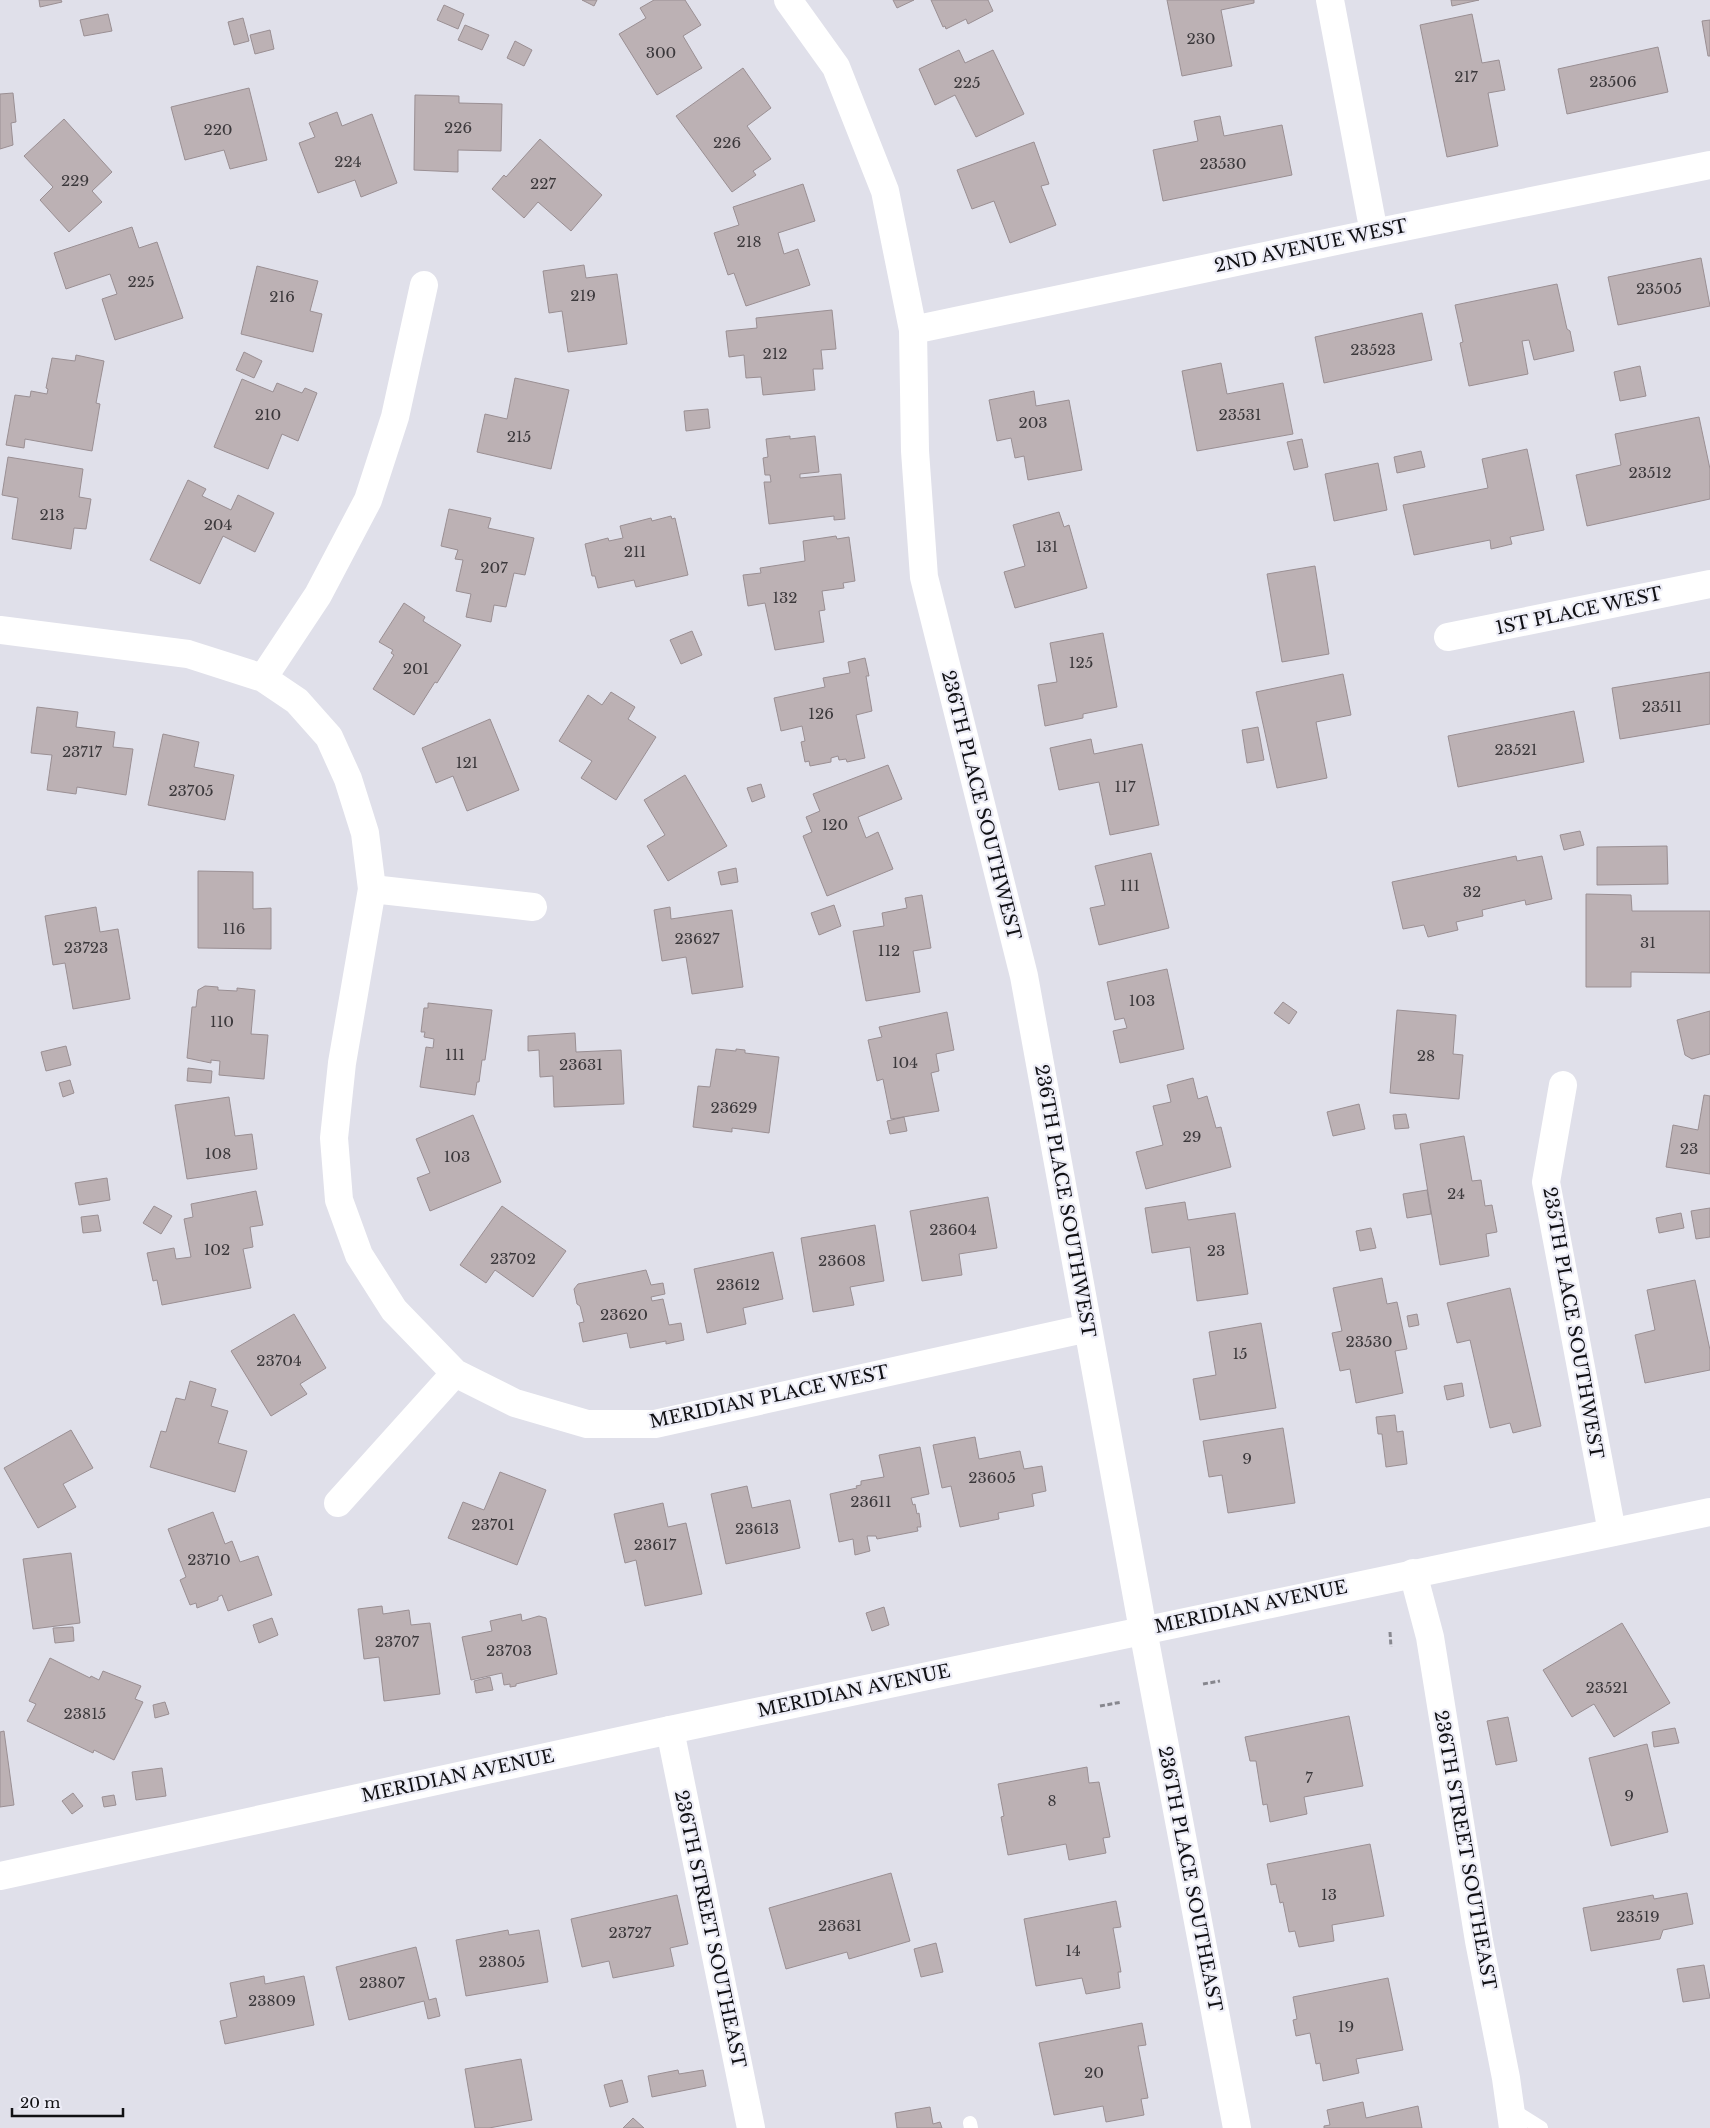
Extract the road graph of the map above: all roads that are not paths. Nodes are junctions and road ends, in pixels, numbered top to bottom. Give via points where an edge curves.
1 (788, 0) edge
2 (1330, 0) edge
3 (1710, 165) edge
4 (1374, 233) junction
5 (424, 285) dead end
6 (913, 330) junction
7 (1710, 584) edge
8 (0, 630) edge
9 (1448, 637) dead end
10 (263, 678) junction
11 (372, 889) junction
12 (533, 907) dead end
13 (1563, 1085) dead end
14 (1088, 1328) junction
15 (455, 1373) junction
16 (338, 1503) dead end
17 (1710, 1512) edge
18 (1612, 1532) junction
19 (1414, 1574) junction
20 (1143, 1630) junction
21 (670, 1730) junction
22 (0, 1876) edge
23 (1511, 2118) edge
24 (751, 2128) edge
25 (1237, 2128) edge
26 (1541, 2128) edge

1 - 6 street, 236TH PLACE SOUTHWEST via 836,67 885,191
2 - 4 street
3 - 4 street, 2ND AVENUE WEST
4 - 6 street, 2ND AVENUE WEST
5 - 10 street via 395,417 368,500 318,596
6 - 14 street, 236TH PLACE SOUTHWEST via 914,451 924,577 1024,976
7 - 9 street, 1ST PLACE WEST
8 - 10 street via 188,654
10 - 11 street, MERIDIAN PLACE WEST via 297,701 329,736 348,779 365,833
11 - 12 street
11 - 15 street, MERIDIAN PLACE WEST via 342,1063 334,1138 339,1200 359,1255 394,1310
13 - 18 street, 235TH PLACE SOUTHWEST via 1546,1182
14 - 15 street, MERIDIAN PLACE WEST via 655,1424 588,1424 515,1403
14 - 20 street, 236TH PLACE SOUTHWEST
15 - 16 street
17 - 18 street, MERIDIAN AVENUE
18 - 19 street, MERIDIAN AVENUE
19 - 20 street, MERIDIAN AVENUE
19 - 23 street, 236TH STREET SOUTHEAST via 1430,1637
20 - 21 street, MERIDIAN AVENUE
20 - 25 street, 236TH PLACE SOUTHEAST
21 - 22 street, MERIDIAN AVENUE
21 - 24 street, 236TH STREET SOUTHEAST
23 - 26 lane

